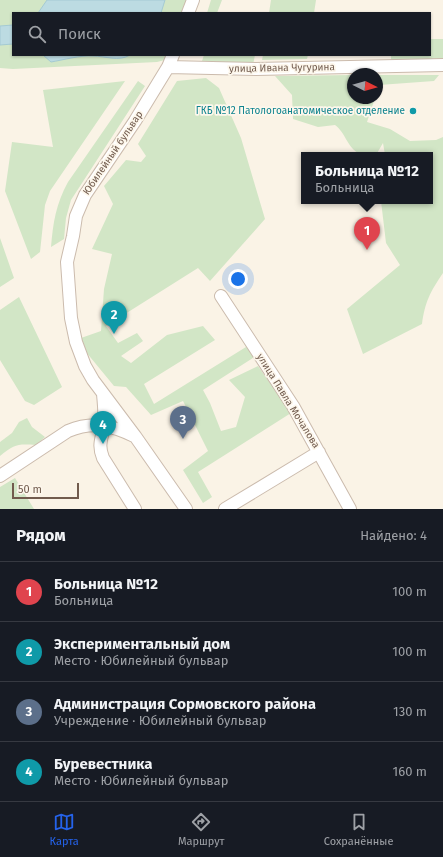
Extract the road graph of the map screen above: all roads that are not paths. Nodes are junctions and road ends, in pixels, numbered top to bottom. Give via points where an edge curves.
1 (193, 0) edge
2 (188, 12) edge
3 (173, 56) edge
4 (443, 65) edge
5 (168, 67) junction
6 (221, 296) dead end
7 (102, 393) junction
8 (104, 426) junction
9 (135, 436) junction
10 (319, 452) junction
11 (0, 476) edge
12 (135, 509) edge
13 (186, 509) edge
14 (225, 509) edge
15 (350, 509) edge

1 - 2 street
3 - 5 street, Юбилейный бульвар
4 - 5 street, улица Ивана Чугурина via 256,69
5 - 7 street, Юбилейный бульвар via 85,195 76,216 67,262 71,318 85,366
6 - 10 street, улица Павла Мочалова via 293,406
7 - 8 street
7 - 9 street, Юбилейный бульвар
8 - 9 street via 121,429
8 - 11 street via 79,426 68,431
8 - 12 street via 100,450
9 - 13 street, Юбилейный бульвар
10 - 14 street
10 - 15 street, улица Павла Мочалова

